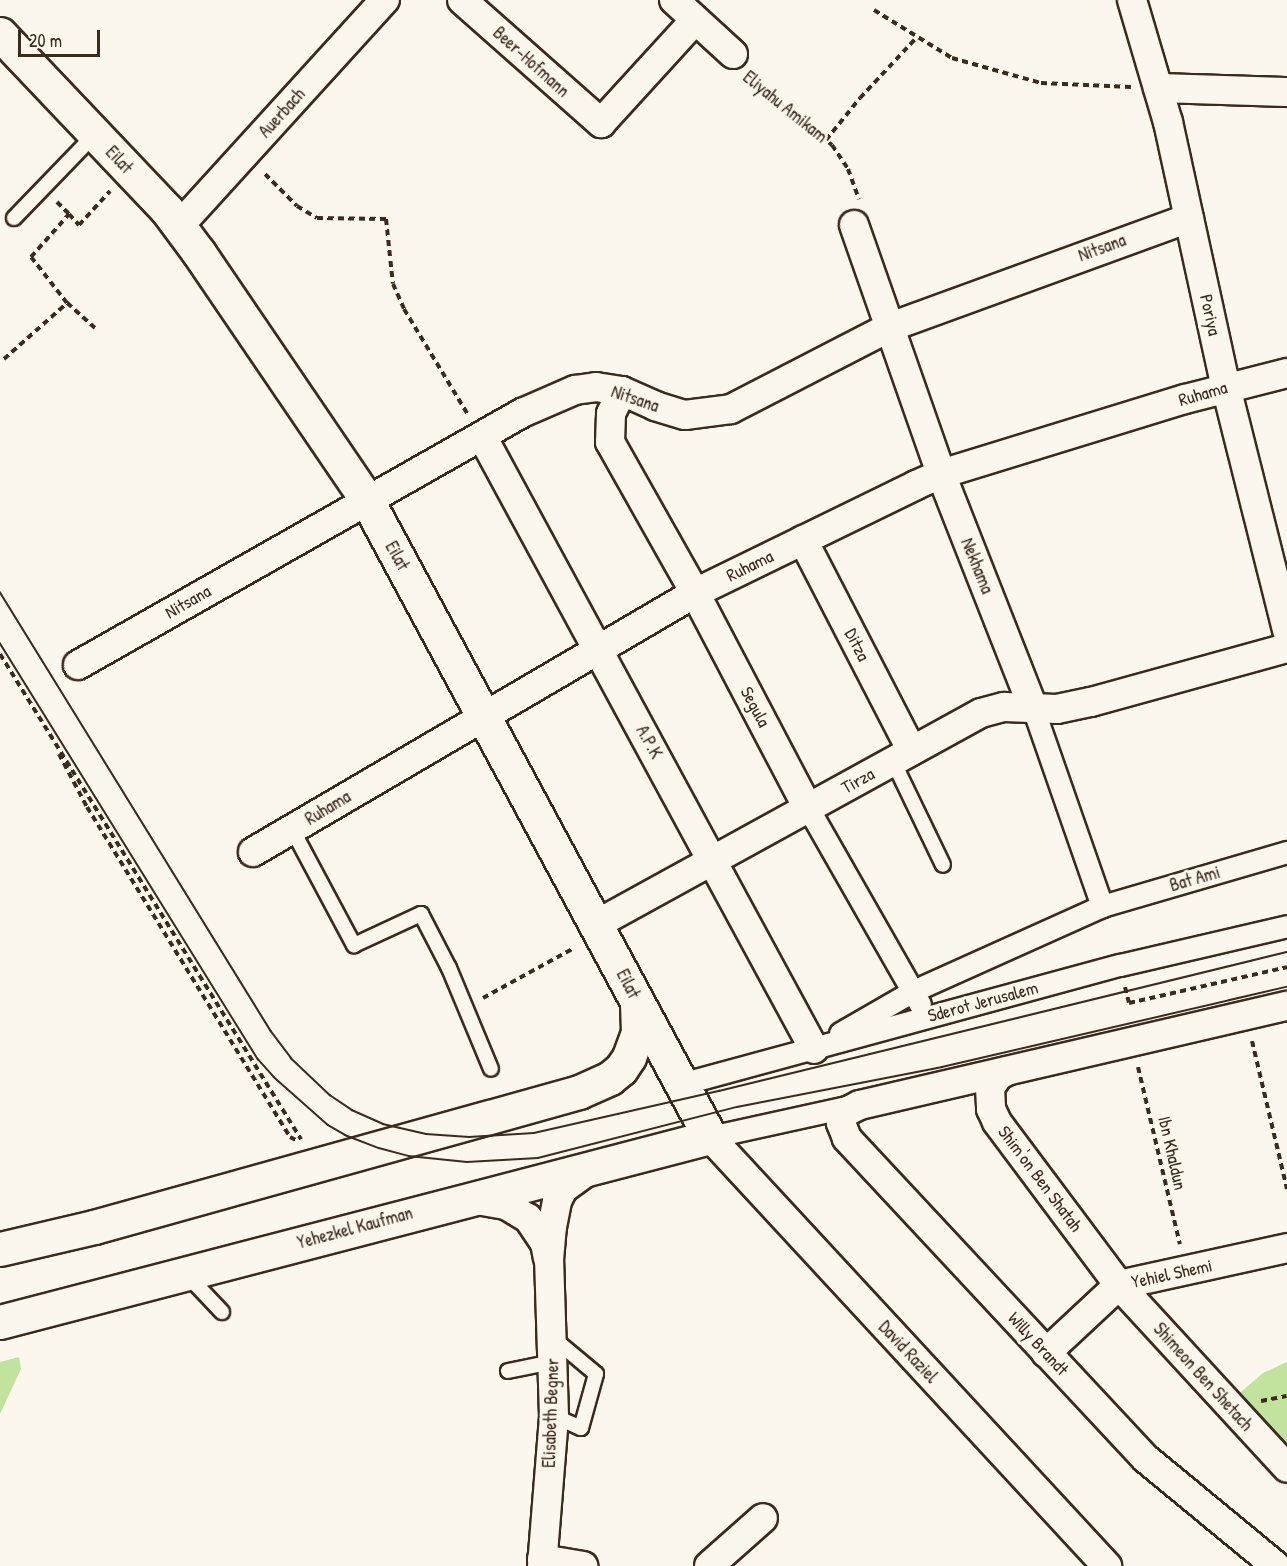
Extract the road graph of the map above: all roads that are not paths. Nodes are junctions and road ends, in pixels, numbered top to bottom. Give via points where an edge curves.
1 (385, 0) edge
2 (462, 0) edge
3 (674, 0) edge
4 (1132, 0) edge
5 (695, 20) junction
6 (0, 33) edge
7 (734, 54) road end
8 (1158, 88) junction
9 (1287, 92) edge
10 (94, 134) junction
11 (14, 218) dead end
12 (858, 218) road end
13 (1189, 218) junction
14 (179, 226) junction
15 (890, 327) junction
16 (1287, 373) edge
17 (1226, 387) junction
18 (622, 391) junction
19 (482, 436) junction
20 (941, 474) junction
21 (368, 502) junction
22 (802, 540) junction
23 (695, 594) junction
24 (1287, 630) edge
25 (1287, 648) edge
26 (598, 649) junction
27 (78, 665) dead end
28 (1033, 708) junction
29 (484, 715) junction
30 (903, 756) junction
31 (808, 808) junction
32 (292, 830) junction
33 (254, 852) dead end
34 (1287, 852) edge
35 (714, 860) junction
36 (943, 865) dead end
37 (1102, 906) junction
38 (597, 924) junction
39 (1287, 926) edge
40 (913, 991) junction
41 (637, 1000) junction
42 (1287, 1006) edge
43 (928, 1017) junction
44 (813, 1048) junction
45 (491, 1069) dead end
46 (1007, 1071) junction
47 (681, 1084) junction
48 (860, 1105) junction
49 (710, 1137) junction
50 (605, 1162) junction
51 (465, 1199) junction
52 (1287, 1248) edge
53 (0, 1249) edge
54 (549, 1260) junction
55 (187, 1275) junction
56 (1119, 1285) junction
57 (222, 1312) dead end
58 (0, 1322) edge
59 (553, 1350) junction
60 (1046, 1353) junction
61 (507, 1371) dead end
62 (554, 1416) junction
63 (1287, 1468) edge
64 (763, 1518) dead end
65 (542, 1563) edge
66 (583, 1566) edge
67 (709, 1566) edge
68 (1107, 1566) edge
69 (1276, 1566) edge

1 - 14 street, Auerbach
2 - 5 street, Beer-Hofmann via 601,123
3 - 5 street, Eliyahu Amikam
4 - 8 street, Poriya
5 - 7 street, Eliyahu Amikam
6 - 10 street, Eilat
8 - 9 street
8 - 13 street, Poriya
10 - 11 lane
10 - 14 street, Eilat
12 - 15 street, Nekhama
13 - 15 street, Nitsana
13 - 17 street, Poriya
14 - 21 street, Eilat
15 - 18 street, Nitsana via 731,408 685,415
15 - 20 street, Nekhama
16 - 17 street, Ruhama
17 - 20 street, Ruhama
17 - 24 street, Poriya
18 - 19 street, Nitsana via 596,387 574,390
18 - 23 street, Segula via 611,414 610,442
19 - 21 street, Nitsana
19 - 26 street, A.P.K
20 - 22 street, Ruhama
20 - 28 street, Nekhama
21 - 27 street, Nitsana
21 - 29 street, Eilat
22 - 23 street, Ruhama
22 - 30 street, Ditza
23 - 26 street, Ruhama
23 - 31 street, Segula
25 - 28 street, Tirza via 1090,702 1057,709
26 - 29 street, Ruhama
26 - 35 street, A.P.K
28 - 30 street, Tirza via 1004,707 981,713
28 - 37 street, Nekhama
29 - 32 street, Ruhama
29 - 38 street, Eilat
30 - 31 street, Tirza
30 - 36 lane
31 - 35 street, Tirza
31 - 40 street, Segula
32 - 33 street, Ruhama
32 - 45 lane via 354,945 421,914 467,1008
34 - 37 street, Bat Ami
35 - 38 street, Tirza
35 - 44 street, A.P.K
37 - 40 street, Bat Ami
38 - 41 street, Eilat
39 - 43 street, Sderot Jerusalem via 1120,965
40 - 43 street, Segula
40 - 44 street, Bat Ami
41 - 47 street, Eilat
41 - 53 street via 640,1019 633,1050 621,1069 598,1085 94,1227
42 - 46 street
43 - 44 street, Sderot Jerusalem
44 - 47 street, Sderot Jerusalem
46 - 48 street
46 - 56 street, Shim'on Ben Shatah via 990,1088 991,1109 997,1122
47 - 49 street, Eilat
48 - 49 street
48 - 60 street, Willy Brandt via 848,1109 841,1118 847,1138
49 - 50 street, Yehezkel Kaufman
49 - 68 street, David Raziel
50 - 51 street, Yehezkel Kaufman
50 - 54 street, Elisabeth Begner via 563,1188 557,1201
51 - 54 street, Elisabeth Begner via 495,1201 518,1211 536,1228
51 - 55 street, Yehezkel Kaufman
52 - 56 street, Yehiel Shemi
54 - 59 street, Elisabeth Begner
55 - 57 lane
55 - 58 street, Yehezkel Kaufman
56 - 60 street, Yehiel Shemi
56 - 63 street, Shimeon Ben Shetach
59 - 61 lane
59 - 62 street, Elisabeth Begner
59 - 62 lane via 596,1374 581,1428
60 - 69 street, Willy Brandt via 1146,1459
62 - 65 street, Elisabeth Begner
64 - 67 street
65 - 66 street

